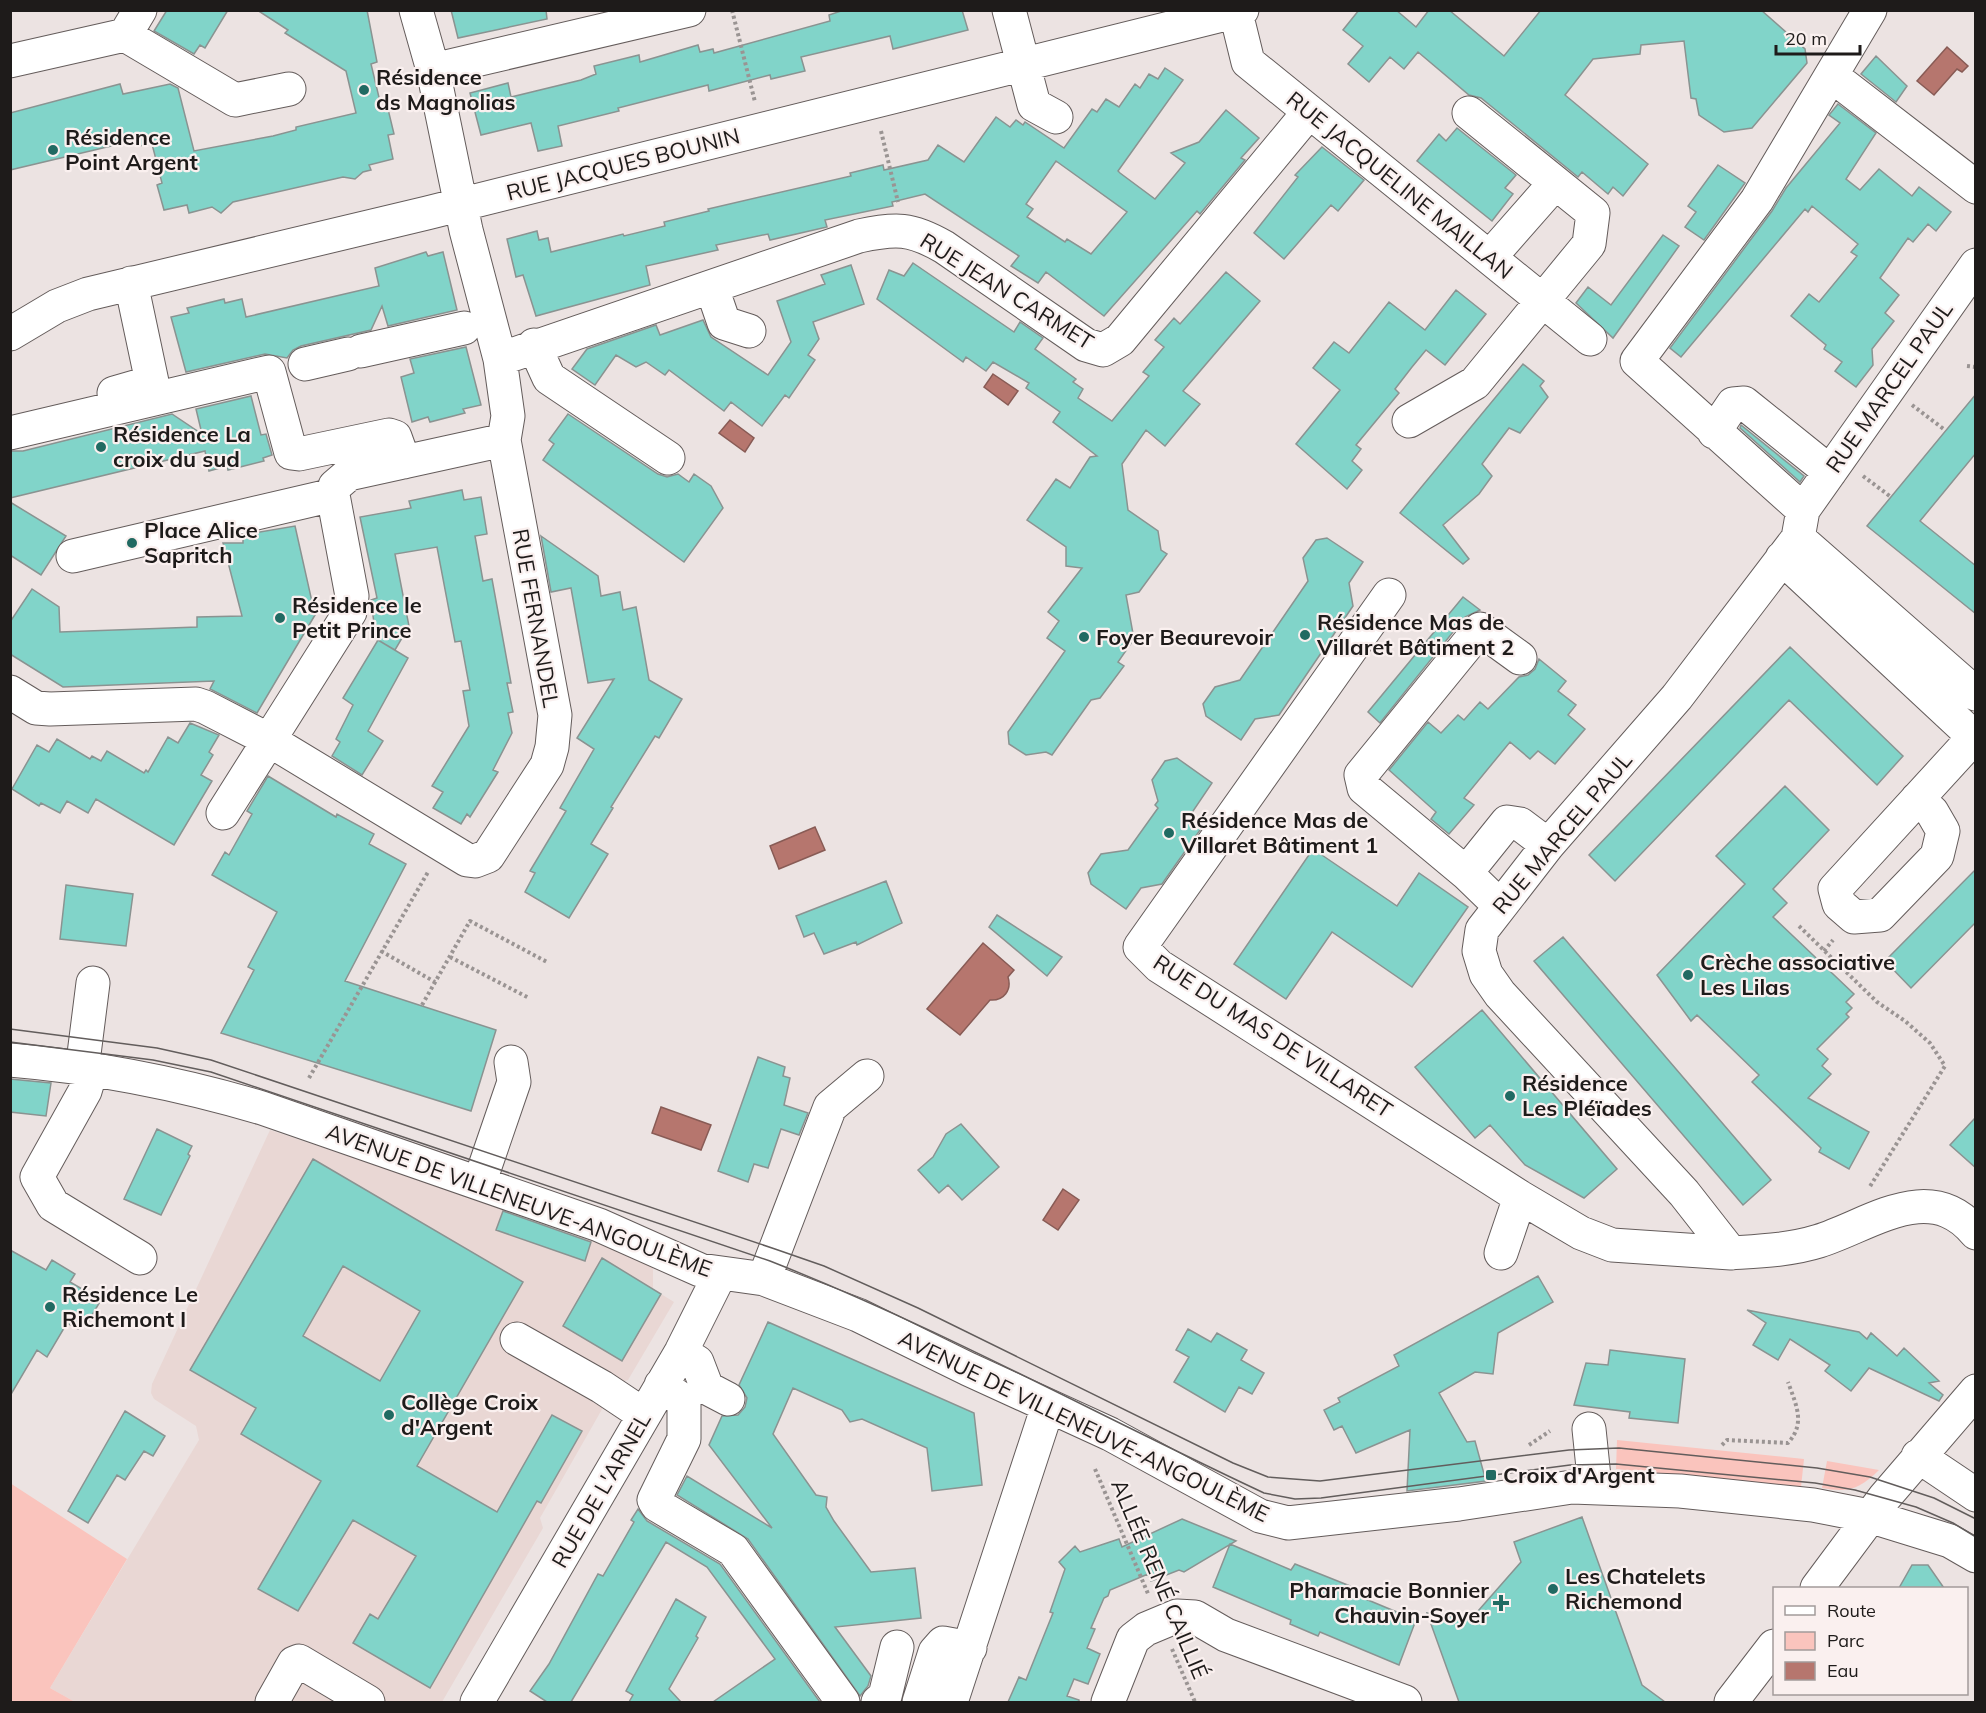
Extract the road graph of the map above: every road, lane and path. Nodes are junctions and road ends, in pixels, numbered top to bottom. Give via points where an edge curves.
1 (416, 10) edge
2 (689, 10) edge
3 (732, 10) edge
4 (1009, 10) edge
5 (1870, 10) edge
6 (1239, 12) edge
7 (612, 18) edge
8 (133, 23) edge
9 (10, 61) edge
10 (1021, 64) junction
11 (434, 70) junction
12 (1832, 76) junction
13 (289, 88) dead end
14 (873, 101) junction
15 (1309, 112) junction
16 (1469, 113) dead end
17 (1056, 117) dead end
18 (761, 129) junction
19 (1555, 183) junction
20 (1976, 187) edge
21 (460, 205) junction
22 (902, 230) junction
23 (1490, 257) junction
24 (1976, 265) edge
25 (131, 283) junction
26 (712, 288) junction
27 (1541, 300) junction
28 (464, 328) dead end
29 (749, 331) dead end
30 (10, 334) edge
31 (1590, 339) dead end
32 (534, 345) junction
33 (500, 359) junction
34 (1967, 366) dead end
35 (1976, 367) edge
36 (289, 368) junction
37 (1888, 389) junction
38 (10, 420) edge
39 (1408, 422) dead end
40 (1945, 430) dead end
41 (1714, 432) junction
42 (10, 433) edge
43 (504, 440) junction
44 (668, 458) dead end
45 (404, 462) junction
46 (1830, 472) junction
47 (333, 495) junction
48 (1795, 535) junction
49 (73, 556) dead end
50 (1389, 595) dead end
51 (1520, 658) dead end
52 (1976, 694) edge
53 (15, 705) edge
54 (1975, 736) edge
55 (269, 740) junction
56 (1917, 799) dead end
57 (223, 813) dead end
58 (1548, 845) junction
59 (429, 870) dead end
60 (1466, 873) junction
61 (1499, 905) junction
62 (1799, 926) dead end
63 (381, 951) junction
64 (450, 957) junction
65 (547, 962) dead end
66 (435, 982) junction
67 (93, 983) dead end
68 (529, 998) dead end
69 (422, 1005) dead end
70 (10, 1060) edge
71 (511, 1062) dead end
72 (86, 1070) junction
73 (867, 1076) dead end
74 (309, 1078) dead end
75 (480, 1181) junction
76 (1868, 1190) dead end
77 (1520, 1197) junction
78 (1976, 1233) edge
79 (1501, 1253) dead end
80 (1731, 1253) junction
81 (140, 1258) dead end
82 (720, 1274) junction
83 (764, 1279) junction
84 (517, 1339) dead end
85 (681, 1352) junction
86 (1788, 1382) dead end
87 (661, 1385) junction
88 (1976, 1391) edge
89 (728, 1399) dead end
90 (1048, 1406) junction
91 (644, 1415) junction
92 (1589, 1429) dead end
93 (1550, 1431) dead end
94 (1529, 1445) dead end
95 (1722, 1445) dead end
96 (1918, 1456) junction
97 (1095, 1469) dead end
98 (1595, 1487) junction
99 (1976, 1495) edge
100 (1869, 1516) junction
101 (1976, 1556) edge
102 (1818, 1587) edge
103 (1160, 1621) junction
104 (897, 1647) dead end
105 (1773, 1647) edge
106 (970, 1648) junction
107 (272, 1702) edge
108 (368, 1702) edge
109 (477, 1702) edge
110 (843, 1702) edge
111 (878, 1702) edge
112 (919, 1702) edge
113 (951, 1702) edge
114 (1108, 1702) edge
115 (1195, 1702) edge
116 (1405, 1702) edge
117 (1731, 1702) edge

1 - 11 street, RUE FERNANDEL
2 - 7 street
3 - 18 path
4 - 10 street
5 - 12 street
6 - 10 street, RUE JACQUES BOUNIN
6 - 15 street, RUE JACQUELINE MAILLAN via 1248,62
7 - 11 street
8 - 9 street
8 - 13 street via 236,100
10 - 14 street, RUE JACQUES BOUNIN
10 - 17 street via 1034,105
11 - 21 street, RUE FERNANDEL
12 - 20 street
12 - 41 street via 1757,200 1637,362
14 - 18 street, RUE JACQUES BOUNIN
14 - 22 path
15 - 22 street, RUE JEAN CARMET via 1120,340 1103,350 1086,345 944,247
15 - 23 street, RUE JACQUELINE MAILLAN
16 - 19 street
18 - 21 street, RUE JACQUES BOUNIN
19 - 23 street
19 - 27 street via 1593,213 1592,228 1588,244
21 - 25 street, RUE JACQUES BOUNIN
21 - 33 street, RUE FERNANDEL
22 - 26 street, RUE JEAN CARMET via 859,236
23 - 27 street, RUE JACQUELINE MAILLAN
24 - 37 street, RUE MARCEL PAUL
25 - 30 street, RUE JACQUES BOUNIN via 57,306
25 - 38 street via 152,382
26 - 29 street via 724,323
26 - 32 street, RUE JEAN CARMET
27 - 31 street, RUE JACQUELINE MAILLAN
27 - 39 street via 1475,383
28 - 36 street
32 - 33 street, RUE JEAN CARMET
32 - 44 street via 549,378
33 - 43 street, RUE FERNANDEL via 508,416
34 - 35 path
36 - 42 street
36 - 45 street via 291,453 389,435 395,437
37 - 40 path
37 - 46 street, RUE MARCEL PAUL
41 - 46 street via 1733,404 1744,403
41 - 48 street
43 - 45 street
43 - 55 street, RUE FERNANDEL via 555,715 547,765 488,856 467,860
45 - 47 street via 349,474 334,486
46 - 48 street, RUE MARCEL PAUL
47 - 49 street
47 - 55 street via 352,596 350,612
48 - 52 street
48 - 54 street
48 - 58 street, RUE MARCEL PAUL via 1645,736
50 - 77 street, RUE DU MAS DE VILLARET via 1140,947 1159,966
51 - 60 street via 1480,629 1361,775 1364,788
53 - 55 street, RUE FERNANDEL via 50,710 196,704
54 - 56 street
55 - 57 street
58 - 60 street via 1520,824 1507,822
58 - 61 street, RUE MARCEL PAUL
59 - 63 path
60 - 61 street
61 - 80 street, RUE MARCEL PAUL via 1482,930 1479,951 1486,974 1500,994 1684,1193
62 - 76 path via 1877,1002 1930,1043 1945,1066
63 - 66 path
63 - 74 path
64 - 65 path via 470,921
64 - 66 path
64 - 68 path
66 - 69 path
67 - 72 street
70 - 72 street, AVENUE DE VILLENEUVE-ANGOULÈME
71 - 75 street via 514,1082
72 - 75 street, AVENUE DE VILLENEUVE-ANGOULÈME via 215,1094
72 - 81 street via 85,1091 37,1177 53,1205
73 - 83 street via 830,1107
75 - 82 street, AVENUE DE VILLENEUVE-ANGOULÈME via 599,1225 700,1270
77 - 79 street
77 - 80 street, RUE DU MAS DE VILLARET via 1581,1233 1612,1245
78 - 80 street via 1944,1209 1920,1205 1868,1219 1794,1248
82 - 83 street, AVENUE DE VILLENEUVE-ANGOULÈME
82 - 85 street, RUE DE L'ARNEL
83 - 90 street, AVENUE DE VILLENEUVE-ANGOULÈME via 858,1315
84 - 91 street
85 - 87 street, RUE DE L'ARNEL
85 - 89 street via 697,1362 707,1388
86 - 95 path via 1800,1417 1797,1433 1788,1443 1727,1440
87 - 91 street, RUE DE L'ARNEL
87 - 110 street via 684,1401 686,1425 684,1439 654,1500 734,1550
88 - 96 street
90 - 98 street, AVENUE DE VILLENEUVE-ANGOULÈME via 1110,1434 1260,1516 1288,1523
90 - 106 street
91 - 109 street, RUE DE L'ARNEL
92 - 98 street
93 - 94 path
96 - 99 street
96 - 100 street
97 - 103 path, ALLÉE RENÉ CAILLIÉ
98 - 100 street, AVENUE DE VILLENEUVE-ANGOULÈME via 1680,1491 1813,1505
100 - 101 street, AVENUE DE VILLENEUVE-ANGOULÈME via 1950,1541
100 - 102 street
103 - 114 street via 1133,1639
103 - 115 path, ALLÉE RENÉ CAILLIÉ
103 - 116 street via 1177,1616 1195,1617 1226,1635
104 - 111 street via 885,1696
105 - 117 street
106 - 112 street via 943,1643 935,1652
106 - 113 street
107 - 108 street via 294,1663 299,1661

